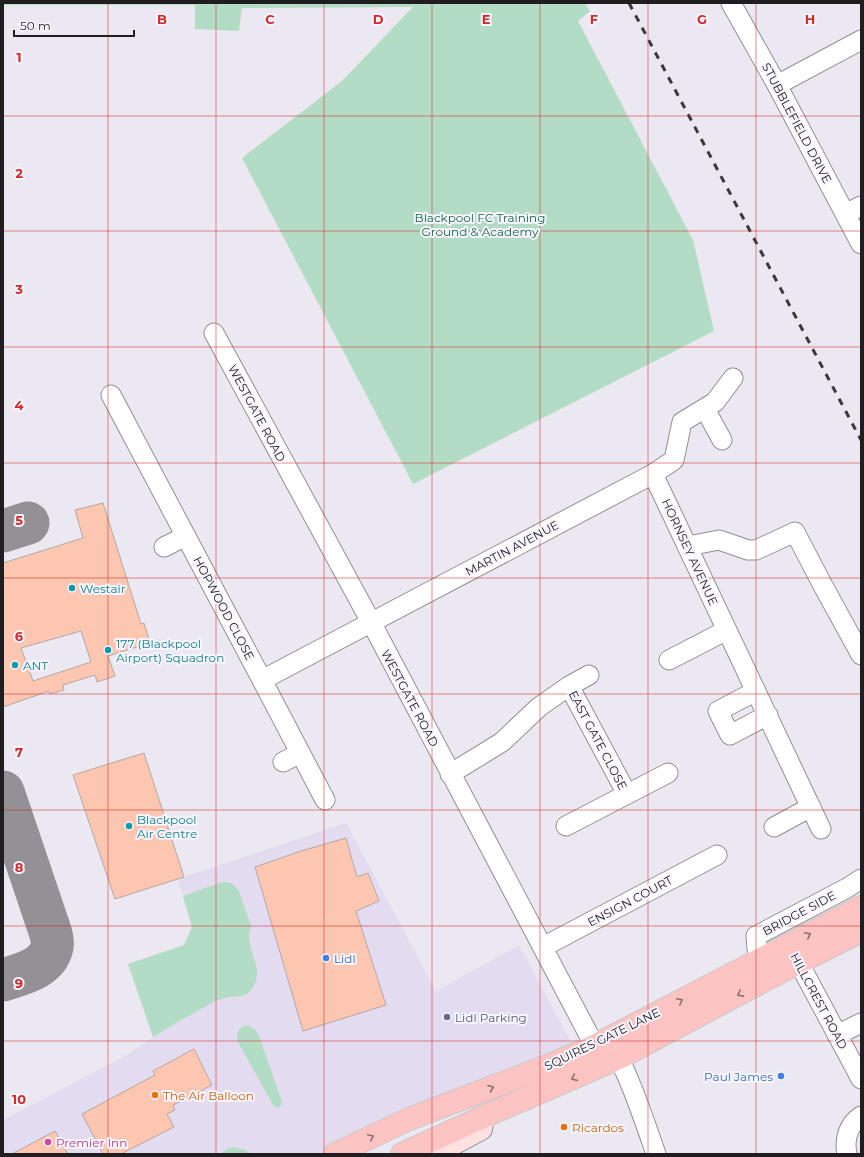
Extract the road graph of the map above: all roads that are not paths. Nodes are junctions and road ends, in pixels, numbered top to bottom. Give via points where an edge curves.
1 (731, 3) edge
2 (861, 40) edge
3 (777, 85) junction
4 (861, 206) edge
5 (845, 214) junction
6 (861, 244) edge
7 (214, 333) dead end
8 (732, 378) dead end
9 (111, 395) dead end
10 (705, 408) junction
11 (722, 440) dead end
12 (653, 474) junction
13 (186, 536) junction
14 (688, 546) junction
15 (164, 547) dead end
16 (371, 622) junction
17 (727, 630) junction
18 (861, 655) edge
19 (669, 660) dead end
20 (589, 675) dead end
21 (262, 680) junction
22 (569, 686) junction
23 (756, 691) junction
24 (768, 715) junction
25 (300, 753) junction
26 (283, 762) dead end
27 (668, 773) dead end
28 (450, 774) junction
29 (627, 794) junction
30 (325, 800) dead end
31 (811, 807) junction
32 (566, 826) dead end
33 (774, 827) dead end
34 (821, 829) dead end
35 (718, 855) dead end
36 (861, 880) edge
37 (861, 907) edge
38 (861, 931) edge
39 (543, 947) junction
40 (794, 954) junction
41 (762, 970) junction
42 (861, 1023) edge
43 (838, 1035) junction
44 (601, 1042) junction
45 (612, 1061) junction
46 (861, 1080) edge
47 (861, 1116) edge
48 (482, 1117) junction
49 (335, 1154) edge
50 (402, 1154) edge
51 (434, 1154) edge
52 (656, 1154) edge
53 (847, 1154) edge

1 - 3 street, STUBBLEFIELD DRIVE
2 - 3 street
3 - 5 street, STUBBLEFIELD DRIVE
4 - 5 street
5 - 6 street, STUBBLEFIELD DRIVE
7 - 16 street, WESTGATE ROAD
8 - 10 street, MARTIN AVENUE via 715,402
9 - 13 street, HOPWOOD CLOSE
10 - 11 street
10 - 12 street, MARTIN AVENUE via 682,422 674,460
12 - 14 street, HORNSEY AVENUE
12 - 16 street, MARTIN AVENUE
13 - 15 street
13 - 21 street, HOPWOOD CLOSE
14 - 17 street, HORNSEY AVENUE
14 - 18 street via 718,540 748,550 756,550 795,532
16 - 21 street
16 - 28 street, WESTGATE ROAD
17 - 19 street
17 - 23 street, HORNSEY AVENUE
20 - 22 street, EAST GATE CLOSE
21 - 25 street, HOPWOOD CLOSE
22 - 28 street, EAST GATE CLOSE via 539,707 502,742
22 - 29 street, EAST GATE CLOSE
23 - 24 street, HORNSEY AVENUE
23 - 24 street via 718,711 730,735
24 - 31 street, HORNSEY AVENUE
25 - 26 street
25 - 30 street, HOPWOOD CLOSE
27 - 29 street, EAST GATE CLOSE
28 - 39 street, WESTGATE ROAD
29 - 32 street, EAST GATE CLOSE
31 - 33 street
31 - 34 street, HORNSEY AVENUE
35 - 39 street, ENSIGN COURT
36 - 41 street, BRIDGE SIDE via 756,936
40 -> 37 main road, SQUIRES GATE LANE
38 - 40 main road, SQUIRES GATE LANE
39 - 44 street, WESTGATE ROAD
40 - 41 main road, SQUIRES GATE LANE
40 - 43 street, HILLCREST ROAD
44 -> 41 main road, SQUIRES GATE LANE
41 -> 45 main road, SQUIRES GATE LANE
42 - 43 street
43 - 46 street, HILLCREST ROAD
44 - 45 street, WESTGATE ROAD
49 -> 44 main road, SQUIRES GATE LANE via 409,1119 546,1067
45 -> 48 main road, SQUIRES GATE LANE
45 - 52 street, WESTGATE ROAD via 641,1111
47 - 53 street via 850,1127 846,1140
48 - 50 main road, SQUIRES GATE LANE
48 - 51 main road via 481,1129

